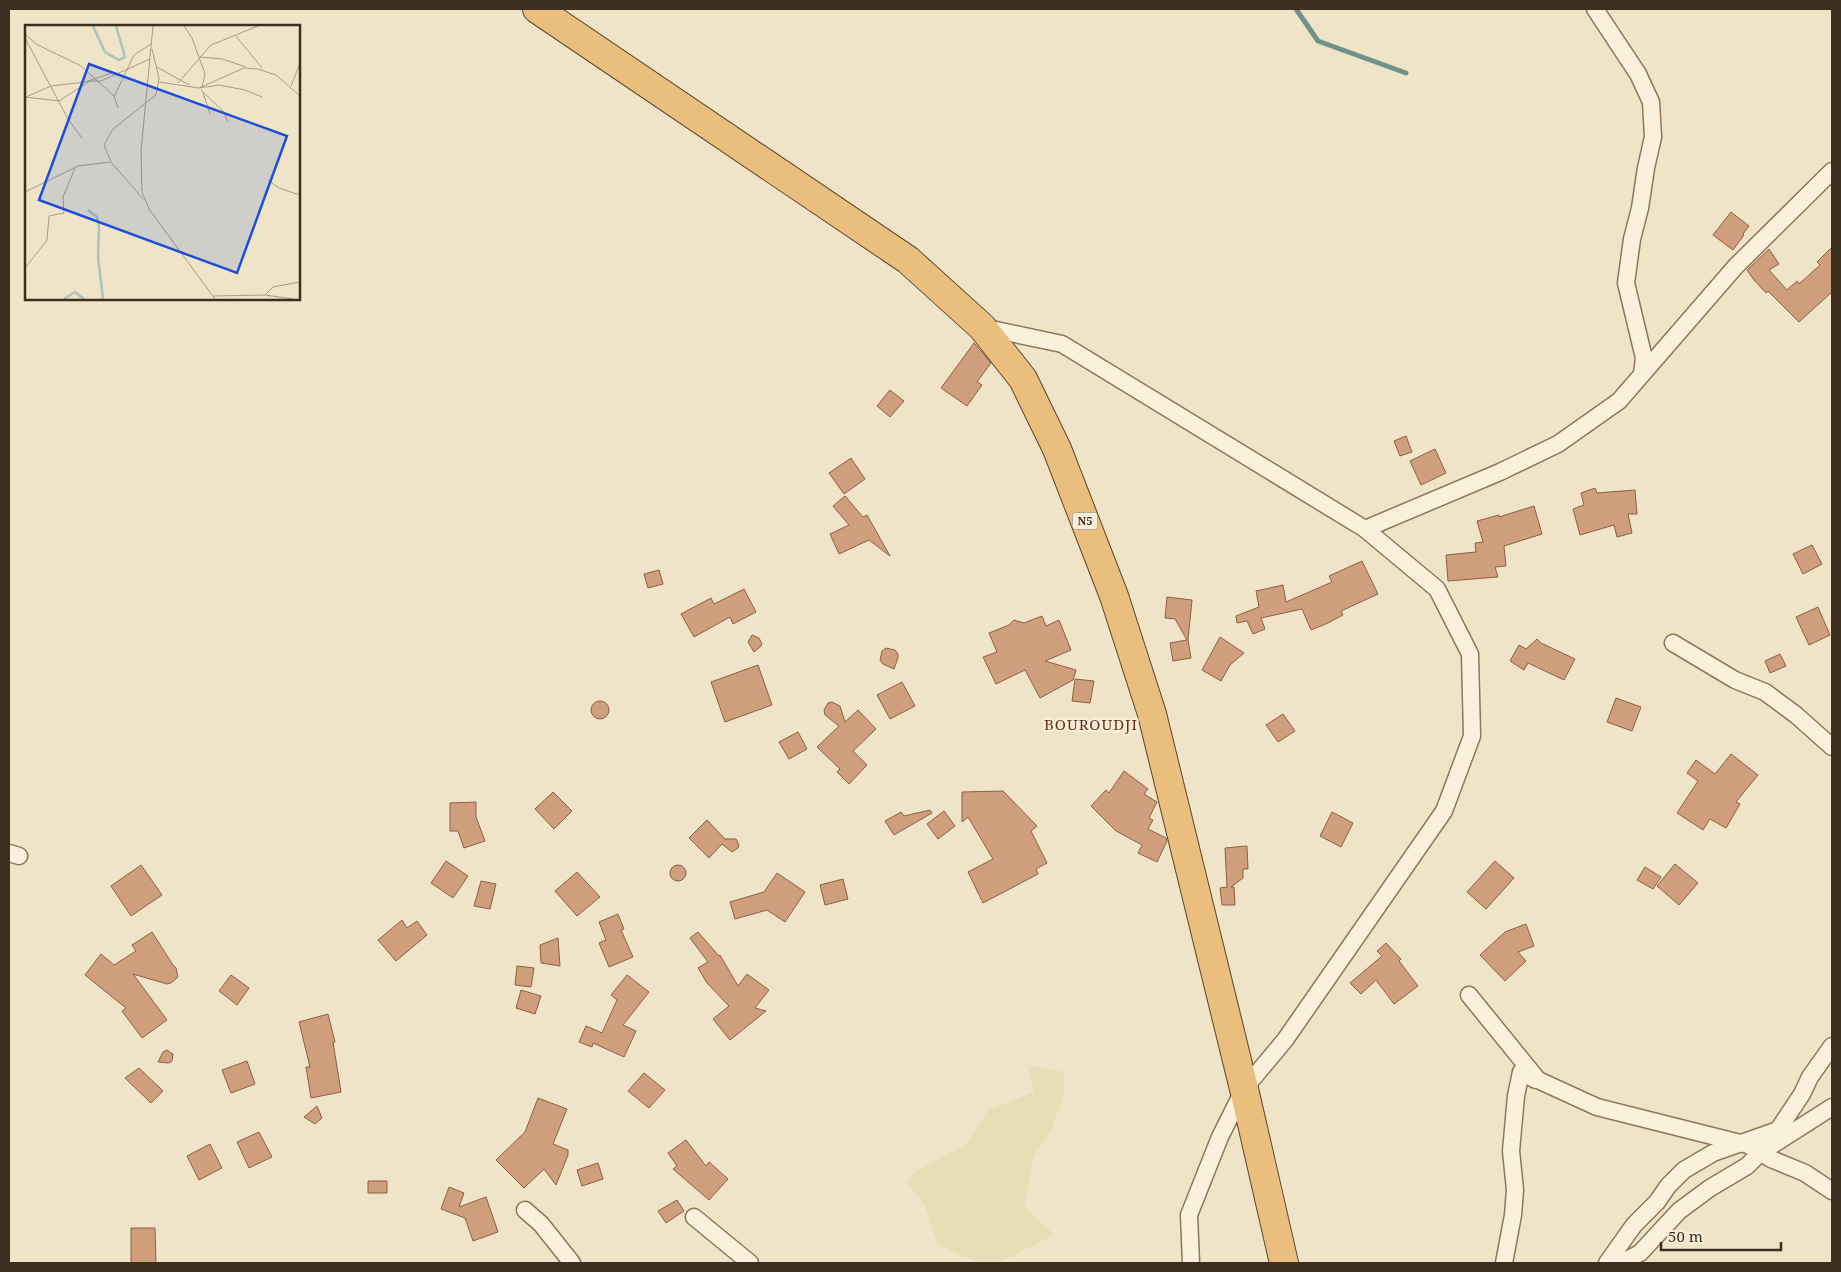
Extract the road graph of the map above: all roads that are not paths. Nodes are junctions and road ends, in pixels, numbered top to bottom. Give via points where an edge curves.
1 (537, 9) edge
2 (1595, 9) edge
3 (1832, 171) edge
4 (982, 327) junction
5 (1642, 374) junction
6 (1365, 529) junction
7 (1673, 642) dead end
8 (1832, 747) edge
9 (1470, 995) dead end
10 (1832, 1046) edge
11 (1538, 1080) junction
12 (1244, 1088) junction
13 (1832, 1107) edge
14 (1740, 1143) junction
15 (1760, 1153) junction
16 (1832, 1191) edge
17 (526, 1210) dead end
18 (694, 1217) dead end
19 (572, 1263) edge
20 (750, 1263) edge
21 (1192, 1263) edge
22 (1284, 1263) edge
23 (1504, 1263) edge
24 (1607, 1263) edge
25 (1621, 1263) edge

1 - 4 highway, N5 via 908,260
2 - 5 street via 1638,74 1651,102 1653,137 1626,283 1644,358
3 - 5 street via 1736,266
4 - 6 street via 1062,344
4 - 12 highway, N5 via 1023,379 1057,449 1114,596 1152,714
5 - 6 street via 1619,401 1558,444
6 - 12 street via 1437,590 1470,654 1472,736 1444,810 1285,1040
7 - 8 street via 1735,680 1765,692
9 - 11 street
10 - 14 street via 1778,1130
11 - 14 street via 1597,1107
11 - 23 street via 1521,1072 1511,1151 1515,1190 1513,1215
12 - 21 street via 1220,1137 1189,1215
12 - 22 highway, N5
13 - 15 street
14 - 15 street
14 - 24 street via 1713,1153 1684,1170 1634,1225
15 - 16 street via 1804,1173
15 - 25 street via 1747,1166 1679,1211 1640,1253
17 - 19 street
18 - 20 street

